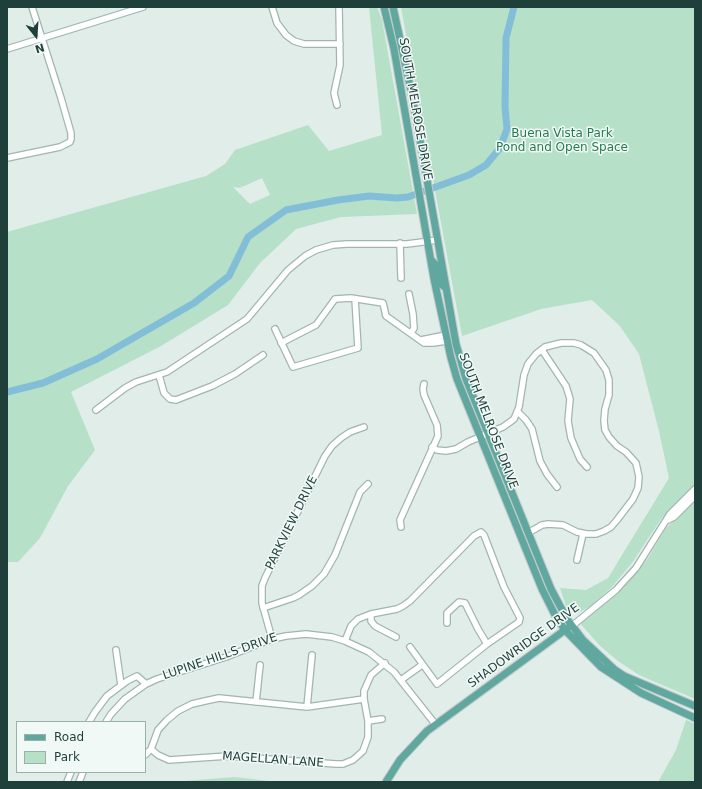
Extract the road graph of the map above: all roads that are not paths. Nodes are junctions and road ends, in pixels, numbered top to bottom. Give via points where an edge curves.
1 (32, 7) edge
2 (142, 7) edge
3 (272, 7) edge
4 (339, 7) edge
5 (384, 7) edge
6 (393, 7) edge
7 (42, 38) junction
8 (340, 44) junction
9 (7, 49) edge
10 (337, 105) dead end
11 (7, 158) edge
12 (438, 240) junction
13 (427, 242) junction
14 (400, 244) junction
15 (431, 260) junction
16 (401, 278) dead end
17 (447, 289) junction
18 (409, 294) dead end
19 (355, 299) junction
20 (275, 329) dead end
21 (411, 333) junction
22 (446, 338) junction
23 (281, 343) junction
24 (542, 350) junction
25 (263, 355) dead end
26 (159, 375) junction
27 (424, 384) dead end
28 (96, 410) dead end
29 (518, 412) junction
30 (364, 427) dead end
31 (488, 434) junction
32 (480, 437) junction
33 (432, 447) junction
34 (587, 467) dead end
35 (368, 484) dead end
36 (557, 487) dead end
37 (695, 489) edge
38 (695, 496) edge
39 (667, 520) junction
40 (400, 527) dead end
41 (528, 533) junction
42 (583, 534) junction
43 (577, 560) dead end
44 (263, 608) junction
45 (371, 614) junction
46 (447, 623) dead end
47 (569, 628) junction
48 (396, 637) dead end
49 (272, 639) junction
50 (345, 641) junction
51 (487, 644) junction
52 (410, 647) dead end
53 (116, 650) dead end
54 (312, 655) dead end
55 (385, 663) junction
56 (260, 665) dead end
57 (422, 665) junction
58 (402, 680) junction
59 (146, 684) junction
60 (121, 685) junction
61 (364, 699) junction
62 (256, 702) junction
63 (695, 706) edge
64 (307, 707) junction
65 (695, 718) edge
66 (382, 719) dead end
67 (90, 721) edge
68 (107, 721) edge
69 (368, 721) junction
70 (436, 724) junction
71 (151, 749) junction
72 (146, 754) edge
73 (82, 773) edge
74 (78, 782) edge
75 (386, 782) edge

1 - 7 street
2 - 7 street
3 - 8 street via 277,23 294,41 304,44
4 - 8 street
5 - 13 main road, SOUTH MELROSE DRIVE via 394,50
6 - 12 main road, SOUTH MELROSE DRIVE
7 - 9 street
7 - 11 street via 70,127 71,139 60,147
8 - 10 street via 340,65 334,93
12 - 13 street
12 - 17 main road, SOUTH MELROSE DRIVE
13 - 14 street
13 - 15 main road, SOUTH MELROSE DRIVE
14 - 16 street
14 - 26 street via 333,245 304,256 288,270 247,320
15 - 17 main road via 436,265 441,284
15 - 22 main road, SOUTH MELROSE DRIVE
17 - 31 main road, SOUTH MELROSE DRIVE via 466,379
18 - 21 street via 414,328
19 - 21 street via 384,303 386,316
19 - 23 street via 335,299 316,325
19 - 23 street via 358,348 293,367
20 - 23 street
21 - 22 street via 421,340
22 - 32 main road, SOUTH MELROSE DRIVE via 457,379
24 - 29 street via 528,364
24 - 34 street via 566,386 570,399 568,421 571,438 580,459
24 - 42 street via 561,343 574,343 594,353 606,370 609,380 605,430 636,464 639,477 633,499 611,527 596,534
25 - 26 street via 212,386 176,400 170,399 164,393
26 - 28 street via 125,388
27 - 33 street via 424,395 438,425 438,436
29 - 31 street via 510,422
29 - 36 street via 532,429 540,461
30 - 44 street, PARKVIEW DRIVE via 341,438 324,456 265,578 261,594
31 - 32 street
31 - 41 main road, SOUTH MELROSE DRIVE
32 - 33 street via 456,449 446,451
32 - 47 main road, SOUTH MELROSE DRIVE via 542,588 556,617
33 - 40 street via 400,520
35 - 44 street via 360,492 335,555 324,574 299,595
37 - 39 street, SHADOWRIDGE DRIVE
38 - 39 street, SHADOWRIDGE DRIVE via 674,517
39 - 47 street, SHADOWRIDGE DRIVE via 636,568 616,590
41 - 42 street via 548,524 563,525
41 - 47 main road, SOUTH MELROSE DRIVE
42 - 43 street
44 - 49 street, PARKVIEW DRIVE
45 - 48 street via 375,626
45 - 50 street via 358,619
45 - 51 street via 397,609 410,601 474,536 481,532 520,618 519,622
46 - 51 street via 447,613 459,602 465,602
47 - 63 main road, SOUTH MELROSE DRIVE via 624,676
47 - 65 main road, SOUTH MELROSE DRIVE via 587,654 607,671 641,692
47 - 70 main road, SHADOWRIDGE DRIVE
49 - 50 street, LUPINE HILLS DRIVE via 306,634
49 - 59 street, LUPINE HILLS DRIVE
50 - 55 street, LUPINE HILLS DRIVE
51 - 57 street via 437,684
52 - 57 street
53 - 60 street
54 - 64 street
55 - 58 street, LUPINE HILLS DRIVE
55 - 61 street, MAGELLAN LANE via 371,675 364,691
56 - 62 street
57 - 58 street
58 - 70 street, LUPINE HILLS DRIVE
59 - 60 street via 137,676
59 - 68 street, LUPINE HILLS DRIVE via 125,699
60 - 67 street via 107,696
61 - 64 street
61 - 69 street, MAGELLAN LANE
62 - 64 street
62 - 71 street via 219,698 192,704 167,720 158,730
66 - 69 street
69 - 71 street, MAGELLAN LANE via 368,737 363,751 353,760 343,764 228,756 169,760
70 - 75 main road, SHADOWRIDGE DRIVE via 400,760
71 - 72 street
73 - 74 street

